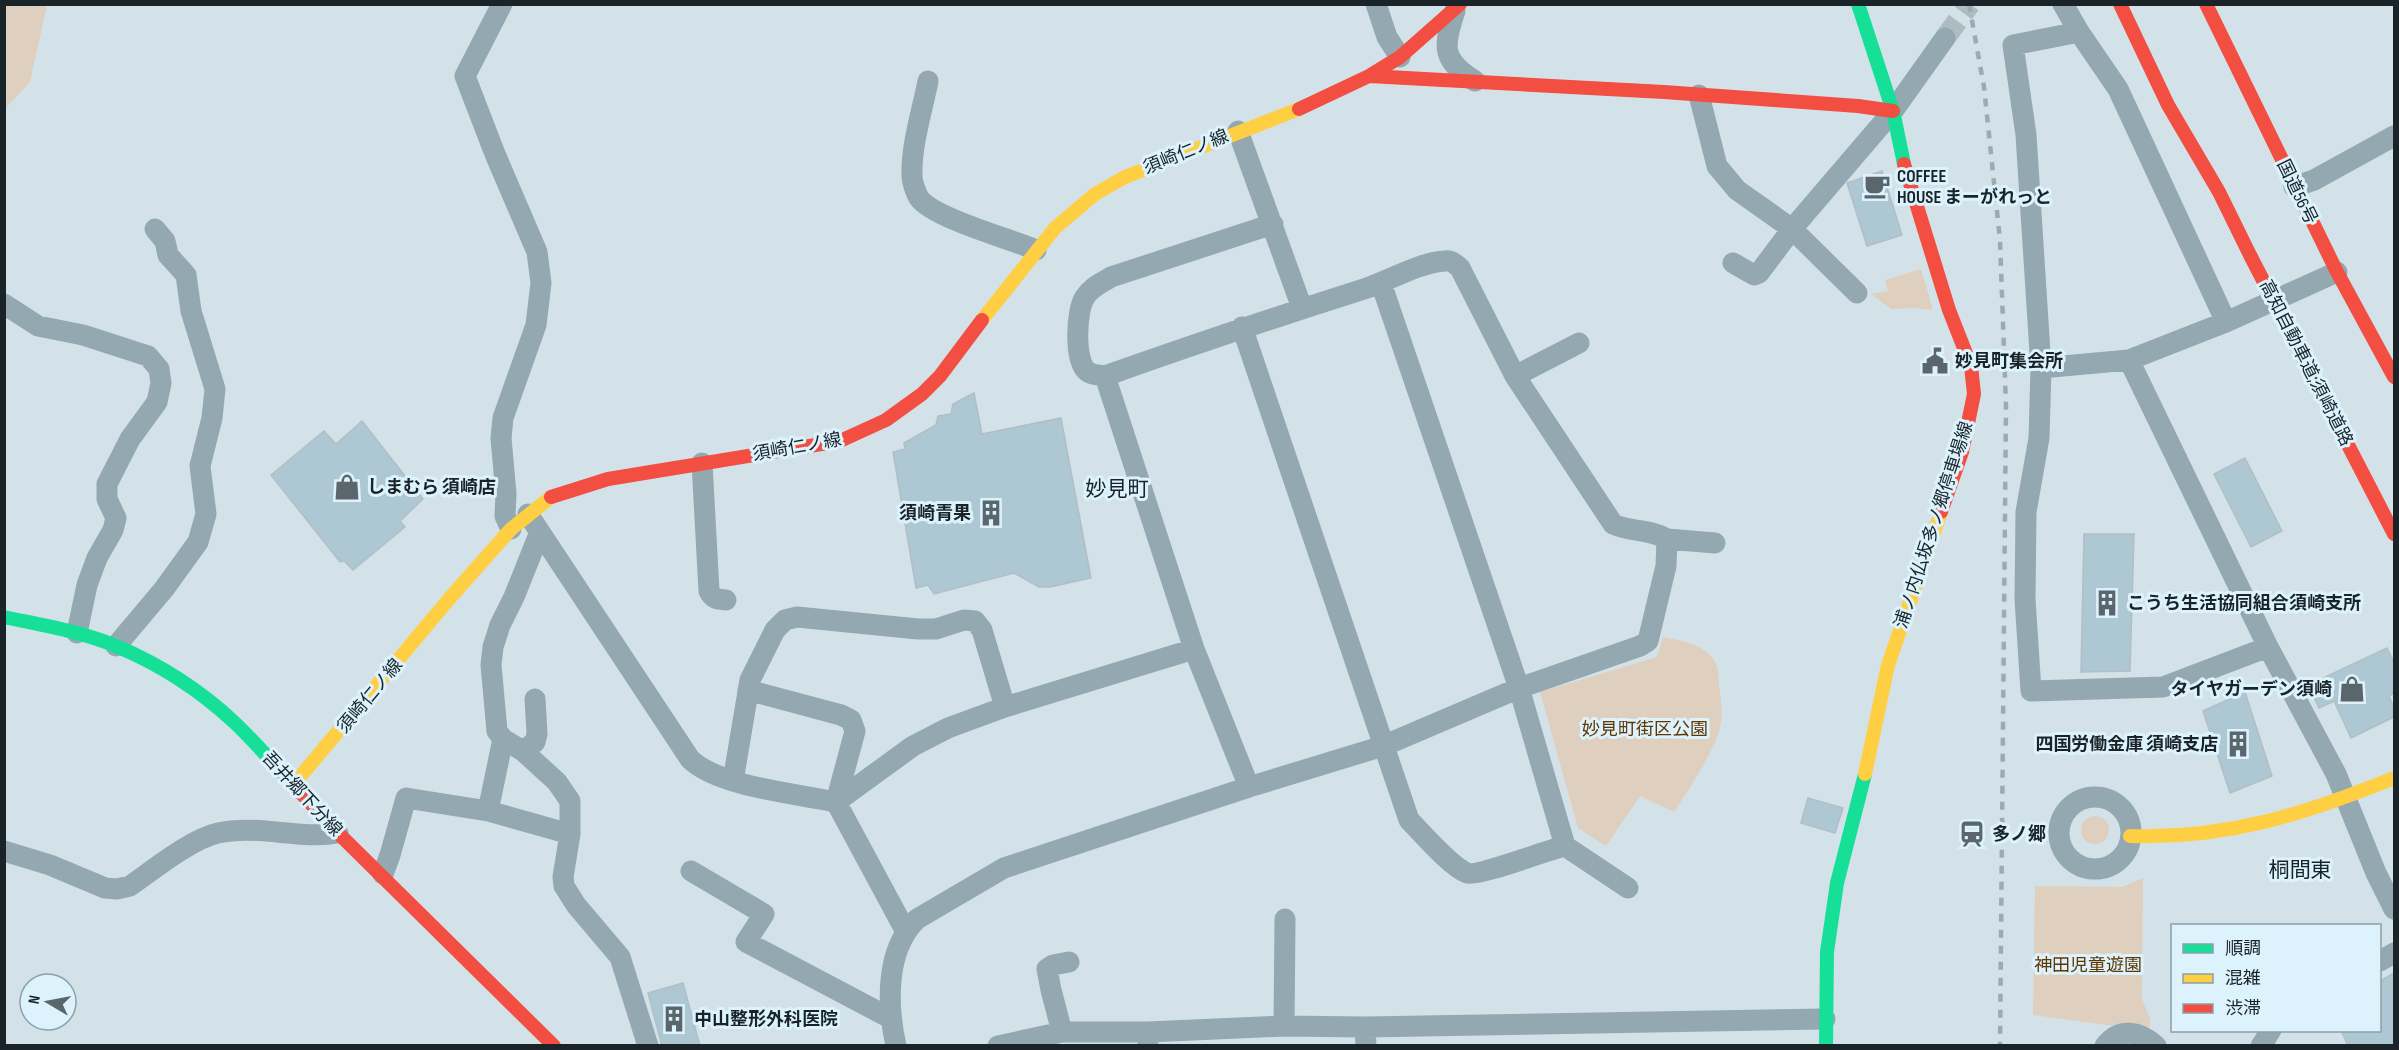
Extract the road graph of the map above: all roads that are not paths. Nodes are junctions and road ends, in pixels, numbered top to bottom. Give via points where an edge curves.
1 (502, 4) edge
2 (1376, 4) edge
3 (1858, 4) edge
4 (2063, 4) edge
5 (2120, 4) edge
6 (2206, 4) edge
7 (1458, 6) edge
8 (2079, 32) junction
9 (1945, 38) tunnel mouth
10 (1400, 57) junction
11 (1369, 76) junction
12 (928, 81) dead end
13 (1475, 81) junction
14 (1699, 95) junction
15 (1893, 111) junction
16 (2190, 114) dead end
17 (1238, 131) junction
18 (2394, 136) edge
19 (2294, 187) junction
20 (2219, 192) junction
21 (1273, 224) junction
22 (155, 229) dead end
23 (1792, 229) junction
24 (1036, 250) junction
25 (1733, 263) dead end
26 (2337, 272) junction
27 (1381, 283) junction
28 (1857, 293) dead end
29 (4, 304) edge
30 (1302, 308) junction
31 (2226, 322) junction
32 (1242, 327) junction
33 (1579, 343) dead end
34 (2129, 360) junction
35 (2041, 368) junction
36 (1105, 376) junction
37 (1515, 376) junction
38 (2394, 377) edge
39 (702, 463) junction
40 (528, 514) junction
41 (511, 529) junction
42 (540, 532) junction
43 (2394, 534) edge
44 (1667, 539) junction
45 (1715, 543) dead end
46 (726, 600) dead end
47 (4, 616) edge
48 (77, 633) junction
49 (116, 646) junction
50 (2268, 647) junction
51 (1194, 649) junction
52 (1519, 688) junction
53 (748, 690) junction
54 (535, 699) dead end
55 (1005, 706) junction
56 (503, 739) junction
57 (1383, 746) junction
58 (523, 751) junction
59 (2394, 778) edge
60 (733, 781) junction
61 (294, 784) junction
62 (1249, 787) junction
63 (2345, 798) junction
64 (836, 802) junction
65 (488, 811) junction
66 (338, 833) junction
67 (570, 834) junction
68 (2130, 836) dead end
69 (1565, 846) junction
70 (4, 851) edge
71 (691, 871) dead end
72 (382, 874) junction
73 (1628, 888) dead end
74 (2394, 909) edge
75 (1284, 919) dead end
76 (905, 930) junction
77 (1069, 962) dead end
78 (890, 1018) junction
79 (1825, 1018) junction
80 (1284, 1026) junction
81 (1062, 1032) junction
82 (2270, 1032) edge
83 (1365, 1036) edge
84 (1148, 1039) edge
85 (554, 1046) edge
86 (648, 1046) edge
87 (896, 1046) edge
88 (998, 1046) edge
89 (1826, 1046) edge
90 (2105, 1046) edge
91 (2156, 1046) edge
92 (2261, 1046) edge

1 - 41 street via 465,75 537,252 541,283 536,325 503,418 505,516
2 - 10 street via 1387,37
3 - 15 main road, 浦ノ内仏坂多ノ郷停車場線
4 - 8 street
5 - 20 main road, 高知自動車道;須崎道路 via 2168,105
6 - 19 main road, 国道56号
7 - 10 main road, 須崎仁ノ線
7 - 13 street via 1446,37 1447,50 1458,70
8 - 31 street via 2118,89
8 - 35 street via 2013,45 2026,135
9 - 15 street
10 - 11 main road, 須崎仁ノ線
11 - 13 main road
11 - 17 main road, 須崎仁ノ線 via 1319,101
12 - 24 street via 912,179 920,199 961,222
13 - 14 main road
14 - 15 main road
14 - 23 street via 1718,166 1737,190
15 - 23 street
15 - 79 main road, 浦ノ内仏坂多ノ郷停車場線 via 1899,146 1942,288 1971,366 1974,394 1962,452 1888,665 1858,807 1837,883 1827,952
16 - 20 main road, 高知自動車道;須崎道路
17 - 21 street
17 - 24 main road, 須崎仁ノ線 via 1125,177 1095,194
18 - 19 street
19 - 26 main road, 国道56号
20 - 43 main road, 高知自動車道;須崎道路, bridge
21 - 30 street
21 - 36 street via 1112,277 1093,287 1078,318 1080,358 1084,369
22 - 49 street via 165,241 168,255 186,275 191,312 215,389 200,466 206,514 198,542
23 - 25 street via 1760,273 1754,275
23 - 28 street
24 - 39 main road, 須崎仁ノ線 via 940,376 886,420 840,441
26 - 31 street
26 - 38 main road, 国道56号
27 - 30 street
27 - 37 street via 1430,264 1454,262
27 - 52 street
29 - 48 street via 38,326 148,356 159,369 157,402 130,438 107,484 107,499 116,518 87,585
30 - 32 street
31 - 34 street
32 - 36 street
32 - 57 street
33 - 37 street
34 - 35 street
34 - 50 street
35 - 50 street via 2039,438 2026,512 2025,599 2031,691 2163,687
36 - 51 street
37 - 44 street via 1613,524
39 - 40 main road, 須崎仁ノ線 via 584,486 551,497
39 - 46 street via 709,591 716,599
40 - 41 main road, 須崎仁ノ線
40 - 42 street
41 - 61 main road, 須崎仁ノ線
42 - 56 street via 493,647 495,717
42 - 60 street via 690,759 708,772
44 - 45 street
44 - 52 street via 1666,566 1648,641
47 - 48 main road, 吾井郷下分線
48 - 49 main road, 吾井郷下分線
49 - 61 main road, 吾井郷下分線 via 201,694
50 - 63 street
51 - 55 street
51 - 62 street
52 - 57 street
52 - 69 street
53 - 55 street via 775,630 785,620 797,617 936,629 964,620 975,621 982,630
53 - 60 street
53 - 64 street via 850,720 855,731
54 - 58 street via 537,734 535,742
55 - 64 street via 913,746
56 - 58 street
56 - 65 street
57 - 62 street
57 - 69 street via 1409,820 1459,869 1470,875 1483,873
58 - 67 street via 564,789 570,801
59 - 63 main road
60 - 64 street
61 - 66 main road, 吾井郷下分線
62 - 76 street via 1004,868
63 - 68 main road via 2229,831 2161,839
63 - 74 street
64 - 76 street
65 - 67 street
65 - 72 street via 406,798
66 - 70 street via 318,837 247,831 218,833 201,839 130,886 117,889
66 - 72 main road, 吾井郷下分線
67 - 86 street via 564,886 620,957
69 - 73 street
71 - 78 street via 764,914 746,942
72 - 85 main road, 吾井郷下分線
75 - 80 street
76 - 78 street via 891,980
77 - 81 street via 1047,969
78 - 87 street
79 - 83 street
79 - 89 main road, 浦ノ内仏坂多ノ郷停車場線
80 - 83 street
80 - 84 street
81 - 84 street
81 - 88 street
82 - 92 street
90 - 91 street via 2114,1036 2124,1034 2140,1034

